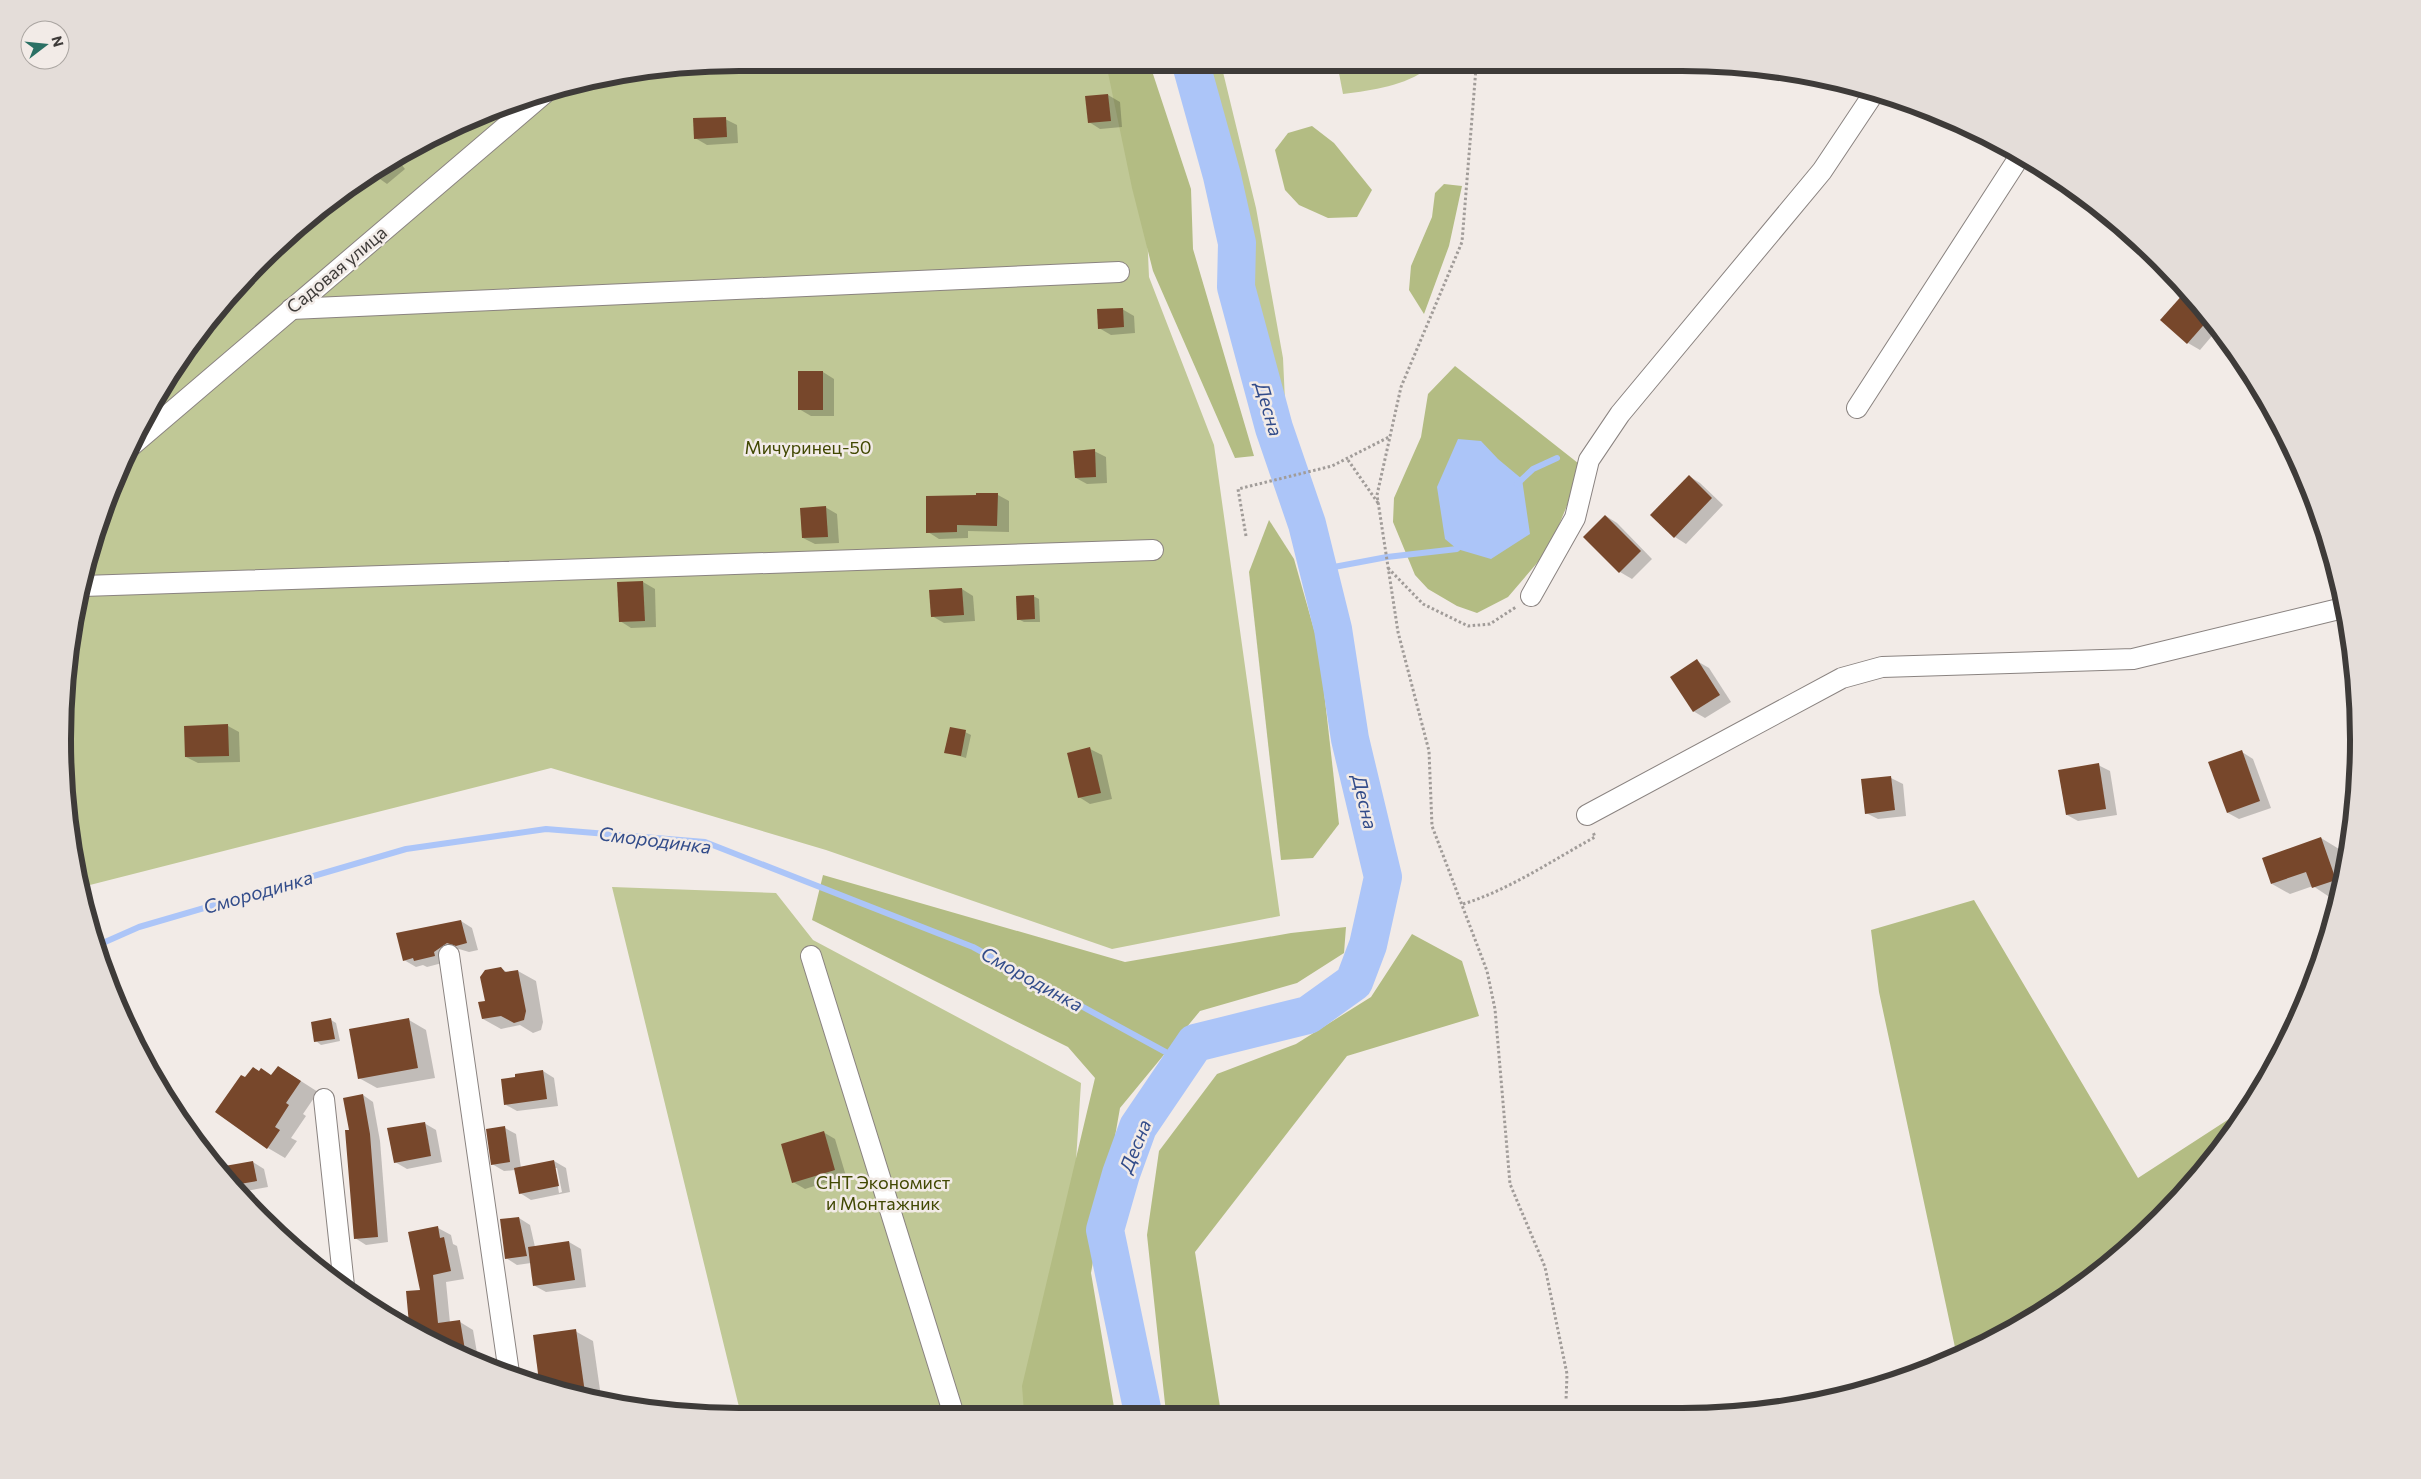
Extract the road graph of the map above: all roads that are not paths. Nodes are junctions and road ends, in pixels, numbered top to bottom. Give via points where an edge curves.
1 (1870, 99) edge
2 (531, 105) edge
3 (2016, 161) edge
4 (1119, 272) dead end
5 (292, 309) junction
6 (1856, 408) dead end
7 (145, 434) edge
8 (1153, 550) dead end
9 (90, 586) edge
10 (1531, 596) road end
11 (2337, 609) edge
12 (1587, 815) road end
13 (449, 955) dead end
14 (811, 956) dead end
15 (324, 1100) dead end
16 (343, 1277) edge
17 (508, 1366) edge
18 (953, 1408) edge

1 - 10 street via 1822,171 1620,414 1589,460 1574,518
2 - 5 street, Садовая улица
3 - 6 street
4 - 5 street
5 - 7 street, Садовая улица
8 - 9 street
11 - 12 street via 2133,659 1882,667 1842,678
13 - 17 street
14 - 18 street
15 - 16 street

